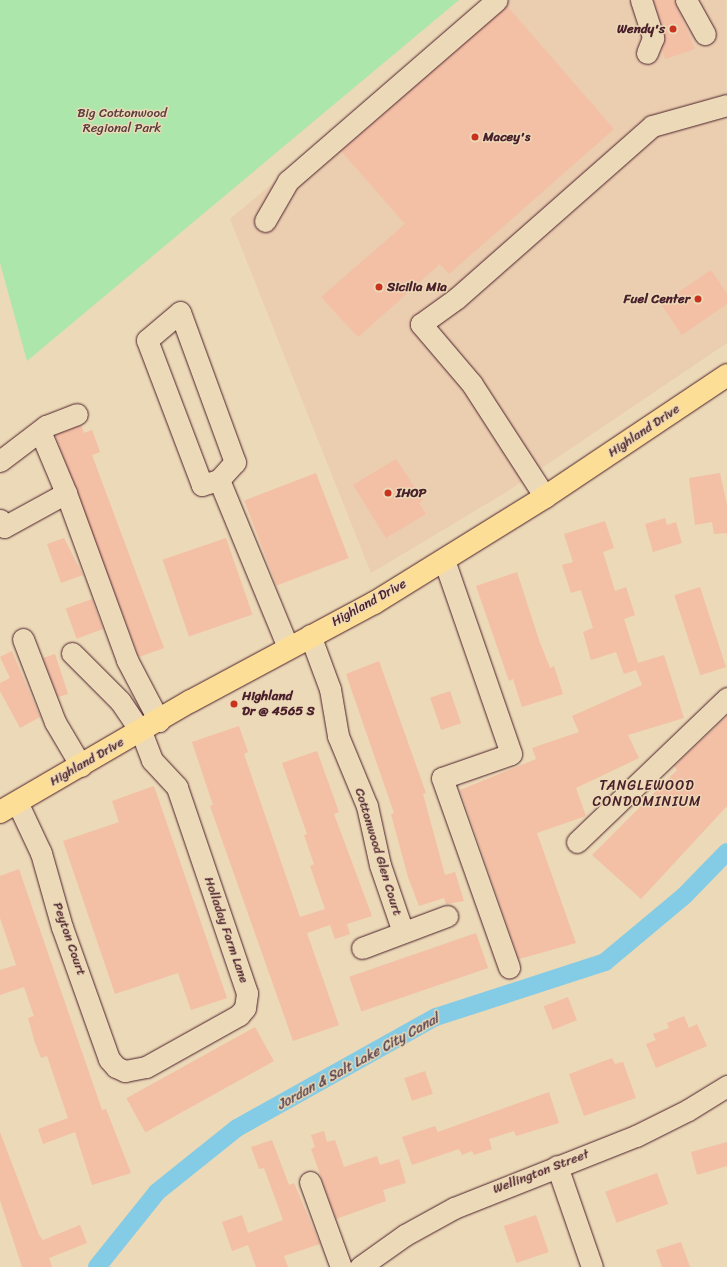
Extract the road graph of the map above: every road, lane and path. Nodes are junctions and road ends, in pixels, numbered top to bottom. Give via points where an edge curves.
1 (497, 0) edge
2 (641, 0) edge
3 (686, 0) edge
4 (705, 34) dead end
5 (647, 53) dead end
6 (727, 105) edge
7 (265, 221) dead end
8 (727, 375) edge
9 (78, 414) dead end
10 (40, 431) junction
11 (0, 461) edge
12 (219, 480) junction
13 (66, 493) junction
14 (545, 497) junction
15 (0, 520) edge
16 (444, 560) junction
17 (310, 635) junction
18 (24, 639) dead end
19 (288, 647) junction
20 (72, 653) dead end
21 (727, 698) edge
22 (159, 721) junction
23 (141, 732) junction
24 (81, 766) junction
25 (8, 807) edge
26 (578, 842) dead end
27 (447, 916) dead end
28 (403, 932) junction
29 (362, 948) dead end
30 (509, 967) dead end
31 (125, 1071) joint
32 (727, 1086) edge
33 (557, 1166) junction
34 (310, 1182) dead end
35 (341, 1267) edge
36 (360, 1267) edge
37 (592, 1267) edge

1 - 7 street via 288,181
2 - 5 street via 653,38
3 - 4 street
6 - 14 street via 652,126 463,293 421,324 472,384
8 - 14 main road, Highland Drive
9 - 10 street
10 - 11 street
10 - 13 street
12 - 12 street via 235,462 180,312 148,340 202,485
12 - 19 street
13 - 15 street via 4,527
13 - 22 street via 127,660
14 - 16 main road, Highland Drive
16 - 17 main road, Highland Drive via 374,603
16 - 30 street via 512,754 442,778
17 - 19 main road, Highland Drive
17 - 28 street, Cottonwood Glen Court via 330,689 338,736 367,806 380,865
18 - 24 street via 55,722
19 - 22 main road, Highland Drive
20 - 23 street, Holladay Farm Lane via 111,690
21 - 26 street
22 - 23 main road, Highland Drive
23 - 24 main road, Highland Drive
23 - 31 street, Holladay Farm Lane via 152,760 172,778 182,798 247,1000 245,1008 230,1021 146,1067
24 - 25 main road, Highland Drive
25 - 31 street, Peyton Court via 41,853 62,927 109,1058
27 - 28 street, Cottonwood Glen Court
28 - 29 street, Cottonwood Glen Court
32 - 33 street, Wellington Street via 661,1124
33 - 36 street, Wellington Street via 454,1208 405,1235
33 - 37 street
34 - 35 street

